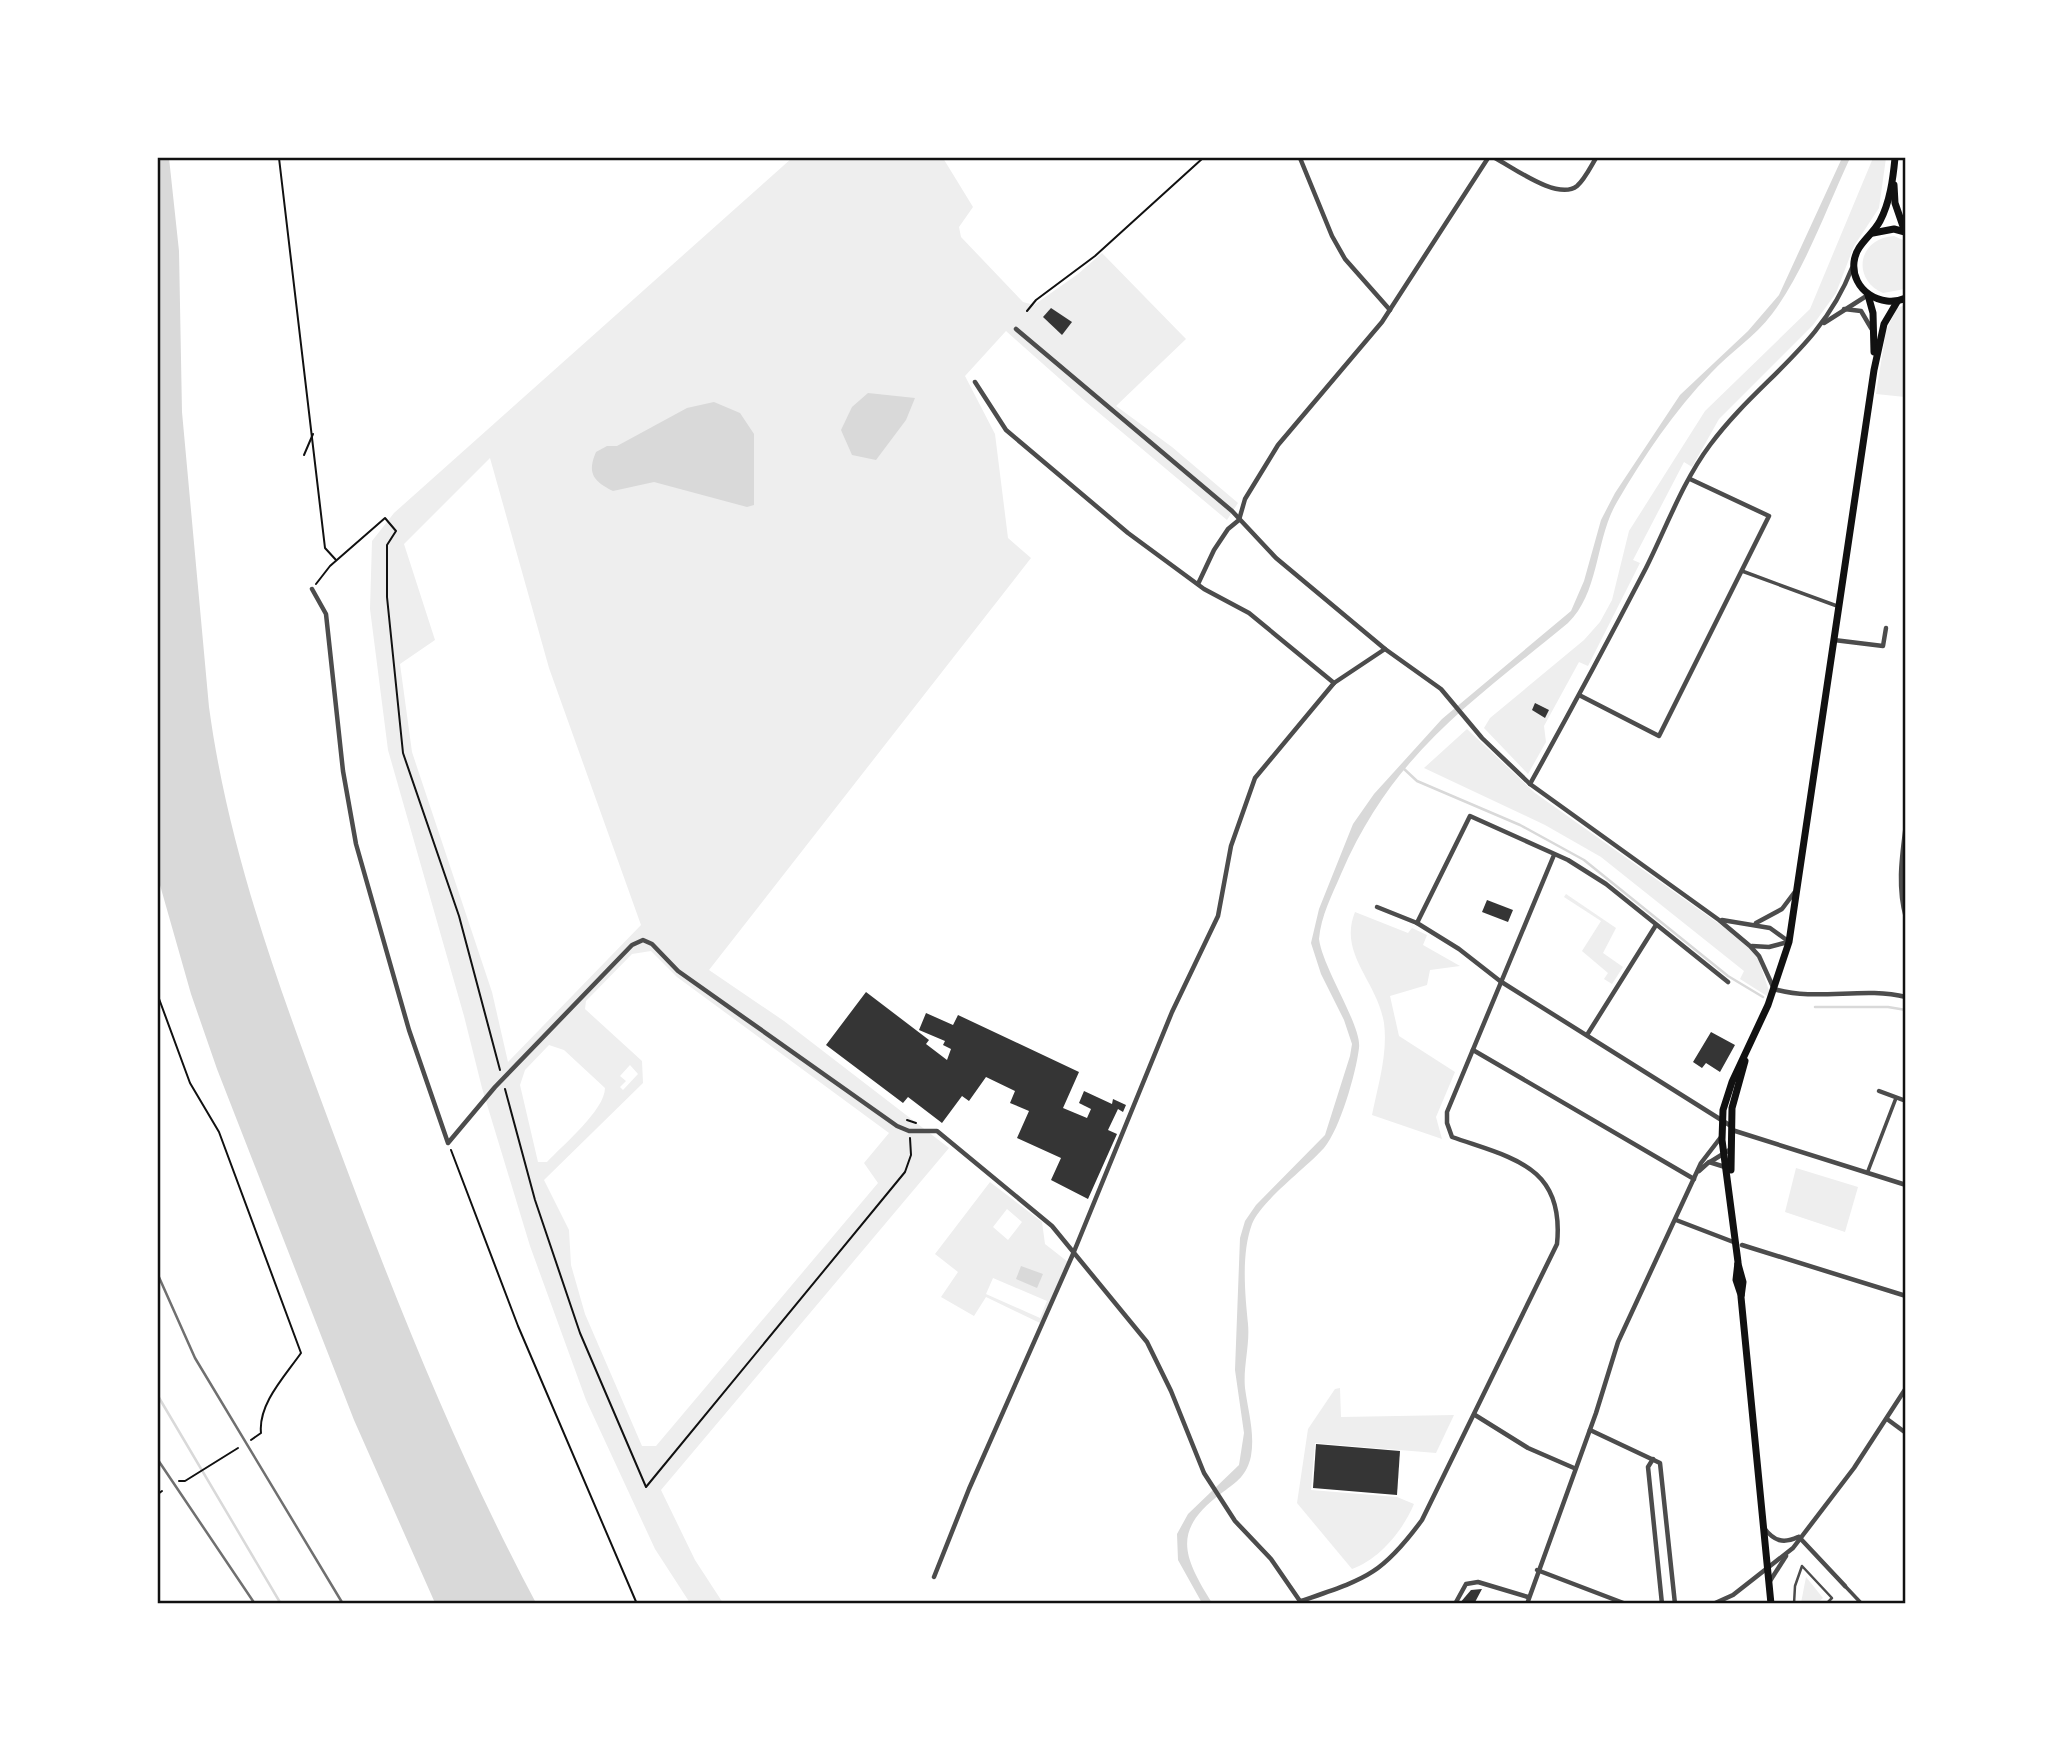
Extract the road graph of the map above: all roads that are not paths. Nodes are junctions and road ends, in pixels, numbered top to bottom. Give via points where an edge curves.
1 (1300, 158) edge
2 (1488, 158) edge
3 (1495, 158) edge
4 (1895, 158) edge
5 (1595, 159) edge
6 (1894, 172) junction
7 (1905, 232) edge
8 (1872, 233) junction
9 (1853, 264) junction
10 (1868, 295) junction
11 (1906, 298) edge
12 (1897, 302) junction
13 (1843, 309) junction
14 (1390, 310) junction
15 (1821, 325) junction
16 (1016, 329) dead end
17 (1874, 333) junction
18 (1874, 370) junction
19 (975, 382) dead end
20 (1690, 479) junction
21 (1239, 520) junction
22 (1742, 570) junction
23 (1198, 584) junction
24 (312, 589) road end
25 (1839, 607) junction
26 (1886, 628) dead end
27 (1835, 640) junction
28 (1385, 649) junction
29 (1334, 683) junction
30 (1581, 696) junction
31 (1530, 784) junction
32 (1906, 824) edge
33 (1554, 855) junction
34 (1800, 878) junction
35 (1377, 906) dead end
36 (1906, 918) edge
37 (1719, 920) junction
38 (1417, 923) junction
39 (1755, 924) junction
40 (1656, 925) junction
41 (1789, 942) junction
42 (1750, 946) junction
43 (1500, 981) junction
44 (1728, 982) dead end
45 (1774, 989) junction
46 (1906, 997) edge
47 (1587, 1035) junction
48 (1751, 1042) junction
49 (1474, 1050) junction
50 (1878, 1090) dead end
51 (1896, 1097) junction
52 (1906, 1101) edge
53 (1722, 1119) junction
54 (1731, 1128) junction
55 (1722, 1133) junction
56 (1728, 1152) junction
57 (1709, 1162) junction
58 (1727, 1168) junction
59 (1868, 1171) junction
60 (1695, 1177) junction
61 (1906, 1185) edge
62 (1731, 1195) junction
63 (1676, 1220) junction
64 (1739, 1244) junction
65 (1073, 1254) junction
66 (1906, 1296) edge
67 (1906, 1388) edge
68 (1475, 1415) junction
69 (1887, 1419) junction
70 (1590, 1430) junction
71 (1906, 1433) edge
72 (1653, 1459) junction
73 (1574, 1468) junction
74 (1764, 1528) junction
75 (1799, 1537) junction
76 (1789, 1553) junction
77 (1767, 1565) junction
78 (1537, 1570) junction
79 (933, 1577) dead end
80 (1769, 1583) junction
81 (1845, 1586) joint
82 (1528, 1597) junction
83 (1302, 1602) edge
84 (1455, 1604) edge
85 (1527, 1604) edge
86 (1626, 1604) edge
87 (1662, 1604) edge
88 (1675, 1604) edge
89 (1713, 1604) edge
90 (1771, 1604) edge
91 (1794, 1604) edge
92 (1826, 1604) edge
93 (1862, 1604) edge

1 - 14 street via 1345,259
2 - 14 street
3 - 5 street via 1557,191 1579,184
4 - 6 main road
6 - 7 main road via 1895,203
6 - 8 main road via 1888,200
7 - 8 main road via 1883,229
8 - 9 main road via 1862,241
9 - 10 main road
9 - 15 street via 1834,308
10 - 12 main road
10 - 13 street
10 - 17 main road
11 - 12 main road
12 - 18 main road via 1884,324
13 - 15 street
13 - 17 street via 1861,311
14 - 21 street via 1278,445 1245,499
15 - 20 street via 1795,358 1749,397
16 - 21 street
17 - 18 main road
18 - 25 main road
19 - 23 street via 1006,430 1128,533
20 - 22 street via 1769,516
20 - 30 street
21 - 23 street via 1214,550
21 - 28 street via 1276,558
22 - 25 street
22 - 30 street via 1659,736
23 - 29 street via 1249,613
24 - 65 street via 326,614 356,844 409,1030 448,1143 502,1080 632,945 643,940 678,971 884,1117 909,1131 937,1131 1052,1226
25 - 27 main road
26 - 27 street via 1883,646
27 - 34 main road
28 - 29 street
28 - 31 street via 1441,690
29 - 65 street via 1255,778 1231,846 1218,916 1172,1012
30 - 31 street
31 - 37 street
32 - 36 street via 1900,869
33 - 38 street via 1470,816
33 - 40 street via 1606,884
33 - 43 street
34 - 39 street via 1782,909
34 - 41 main road
35 - 38 street
37 - 39 street
37 - 42 street
38 - 43 street
39 - 41 street
40 - 44 street
40 - 47 street
41 - 42 street
41 - 45 main road
42 - 45 street
43 - 47 street
43 - 49 street
45 - 46 street via 1801,995 1890,993
45 - 48 main road
47 - 53 street
48 - 53 main road via 1726,1098
48 - 54 main road
49 - 60 street
49 - 68 street via 1447,1112 1452,1137 1524,1163 1536,1172 1547,1187 1558,1225 1556,1244
50 - 51 street
51 - 52 street
51 - 59 street
53 - 54 street
53 - 55 main road
54 - 56 main road
54 - 59 street
55 - 56 main road
55 - 60 street
56 - 57 street
56 - 58 main road
56 - 62 main road
57 - 58 street
57 - 60 street
58 - 62 main road
59 - 61 street
60 - 63 street
62 - 64 main road
63 - 64 street
63 - 70 street via 1618,1342
64 - 66 street
64 - 74 main road
65 - 79 street
65 - 83 street via 1147,1342 1204,1473 1235,1521 1271,1559
67 - 69 street
68 - 73 street via 1528,1448
68 - 83 street via 1422,1520 1403,1546 1361,1581
69 - 71 street
69 - 75 street
70 - 72 street
70 - 73 street
72 - 87 street via 1648,1467
72 - 88 street via 1660,1463
73 - 78 street
74 - 75 street via 1783,1542
74 - 77 main road
75 - 76 street
75 - 81 street
76 - 77 street
76 - 80 street
77 - 80 main road
77 - 89 street via 1747,1585
78 - 82 street
78 - 86 street
80 - 90 main road
81 - 93 street
82 - 84 street via 1478,1582 1466,1584
82 - 85 street
91 - 92 lane via 1802,1566 1832,1598

